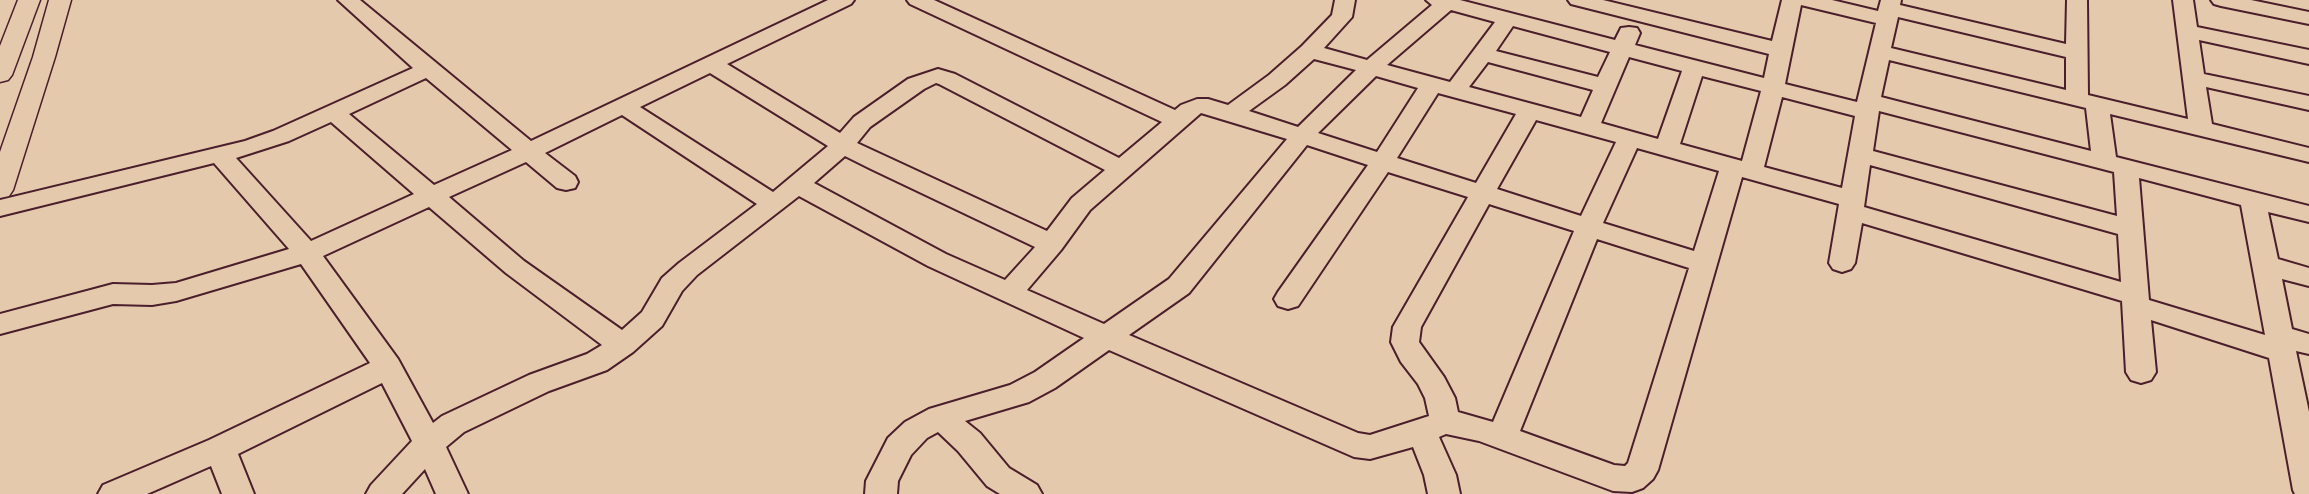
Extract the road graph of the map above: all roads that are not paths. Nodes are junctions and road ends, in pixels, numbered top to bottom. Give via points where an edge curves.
1 (29, 0) edge
2 (60, 0) edge
3 (348, 0) edge
4 (844, 0) edge
5 (917, 0) edge
6 (1345, 0) edge
7 (1578, 0) edge
8 (1792, 0) edge
9 (1805, 0) edge
10 (2077, 0) edge
11 (2183, 0) edge
12 (2221, 0) edge
13 (1441, 1) edge
14 (1889, 9) edge
15 (1638, 15) junction
16 (2309, 18) edge
17 (1508, 19) junction
18 (2188, 31) junction
19 (1621, 48) junction
20 (1310, 50) junction
21 (1781, 50) junction
22 (1881, 52) junction
23 (2077, 53) junction
24 (1483, 54) junction
25 (2309, 58) edge
26 (711, 64) junction
27 (1694, 67) junction
28 (1372, 68) junction
29 (428, 69) junction
30 (0, 75) edge
31 (2194, 78) junction
32 (1432, 84) junction
33 (1605, 86) junction
34 (1773, 87) junction
35 (1456, 90) junction
36 (2087, 102) junction
37 (2309, 103) edge
38 (623, 106) junction
39 (1868, 106) junction
40 (1528, 111) junction
41 (333, 112) junction
42 (1230, 114) junction
43 (1178, 120) junction
44 (1588, 127) junction
45 (2201, 130) junction
46 (1301, 137) junction
47 (1630, 138) junction
48 (843, 145) junction
49 (1667, 148) junction
50 (529, 151) junction
51 (1860, 155) junction
52 (2309, 155) edge
53 (221, 156) junction
54 (1382, 163) junction
55 (2116, 165) junction
56 (1121, 169) junction
57 (1742, 169) junction
58 (566, 182) dead end
59 (797, 184) junction
60 (0, 190) edge
61 (1481, 194) junction
62 (433, 196) junction
63 (2253, 200) junction
64 (774, 204) junction
65 (1851, 205) junction
66 (0, 208) edge
67 (2309, 214) edge
68 (1588, 228) junction
69 (2132, 228) junction
70 (1052, 244) junction
71 (307, 254) junction
72 (1842, 263) dead end
73 (1705, 264) junction
74 (2265, 266) junction
75 (2309, 277) edge
76 (1009, 293) junction
77 (1288, 298) dead end
78 (2136, 301) junction
79 (0, 324) edge
80 (1104, 336) junction
81 (2281, 343) junction
82 (2309, 344) edge
83 (623, 345) junction
84 (388, 367) junction
85 (2141, 372) dead end
86 (940, 417) junction
87 (2302, 421) edge
88 (1433, 426) junction
89 (1502, 438) junction
90 (429, 444) junction
91 (220, 449) junction
92 (2309, 490) edge
93 (114, 494) edge
94 (238, 494) edge
95 (382, 494) edge
96 (452, 494) edge
97 (881, 494) edge
98 (1026, 494) edge
99 (1444, 494) edge

1 - 30 main road
2 - 60 main road
3 - 29 street
4 - 26 street
5 - 43 street
6 - 20 street via 1342,17
7 - 15 street
8 - 21 street
9 - 14 street
10 - 23 street
11 - 18 street
12 - 16 street
13 - 17 street
13 - 28 street
14 - 22 street
14 - 23 street
15 - 19 street
15 - 21 street
17 - 19 street
17 - 24 street
18 - 25 street
18 - 31 street
19 - 27 street
19 - 33 street
20 - 28 street
20 - 42 street via 1277,80
21 - 34 street
22 - 36 street
22 - 39 street
23 - 36 street
24 - 33 street
24 - 35 street
26 - 38 street
26 - 48 street
27 - 34 street
27 - 49 street
28 - 32 street
28 - 46 street
29 - 41 street
29 - 50 street
31 - 37 street
31 - 45 street
32 - 35 street
32 - 54 street
33 - 44 street
34 - 39 street
34 - 57 street
35 - 40 street
36 - 45 street
36 - 55 street
38 - 50 street
38 - 64 street
39 - 51 street
39 - 55 street
40 - 44 street
40 - 61 street
41 - 53 street via 281,136
41 - 62 street
42 - 43 street via 1208,106 1197,106
42 - 46 street
43 - 56 street
44 - 47 street
45 - 52 street
46 - 54 street
46 - 80 street via 1179,286
47 - 49 street
47 - 68 street
48 - 56 street via 876,111 916,84 938,76
48 - 59 street
48 - 70 street
49 - 57 street
50 - 58 street
50 - 62 street
51 - 65 street
51 - 69 street
53 - 66 street
53 - 71 street
54 - 61 street
54 - 77 street
55 - 63 street
55 - 69 street
56 - 70 street via 1080,204
57 - 65 street
57 - 73 street
59 - 64 street
59 - 76 street via 937,260
61 - 68 street
61 - 88 street via 1406,327 1405,342 1440,398
62 - 71 street
62 - 83 street via 516,267
63 - 67 street
63 - 74 street
64 - 83 street via 688,269 672,285 652,318
65 - 72 street
65 - 78 street
68 - 73 street
68 - 89 street
69 - 78 street
70 - 76 street
71 - 79 street via 176,292 113,294
71 - 84 street
73 - 89 street via 1642,470 1632,479 1614,478
74 - 75 street
74 - 81 street
76 - 80 street
78 - 81 street
78 - 85 street
80 - 86 street via 1045,380 1019,394
80 - 88 street via 1354,445 1370,447
81 - 82 street
81 - 87 street
83 - 90 street via 597,362 539,383 453,424
84 - 90 street
84 - 91 street
86 - 97 street via 916,430 899,447 882,481
86 - 98 street via 998,476
87 - 92 street
88 - 89 street via 1465,425
88 - 99 street
90 - 95 street
90 - 96 street
91 - 93 street
91 - 94 street

